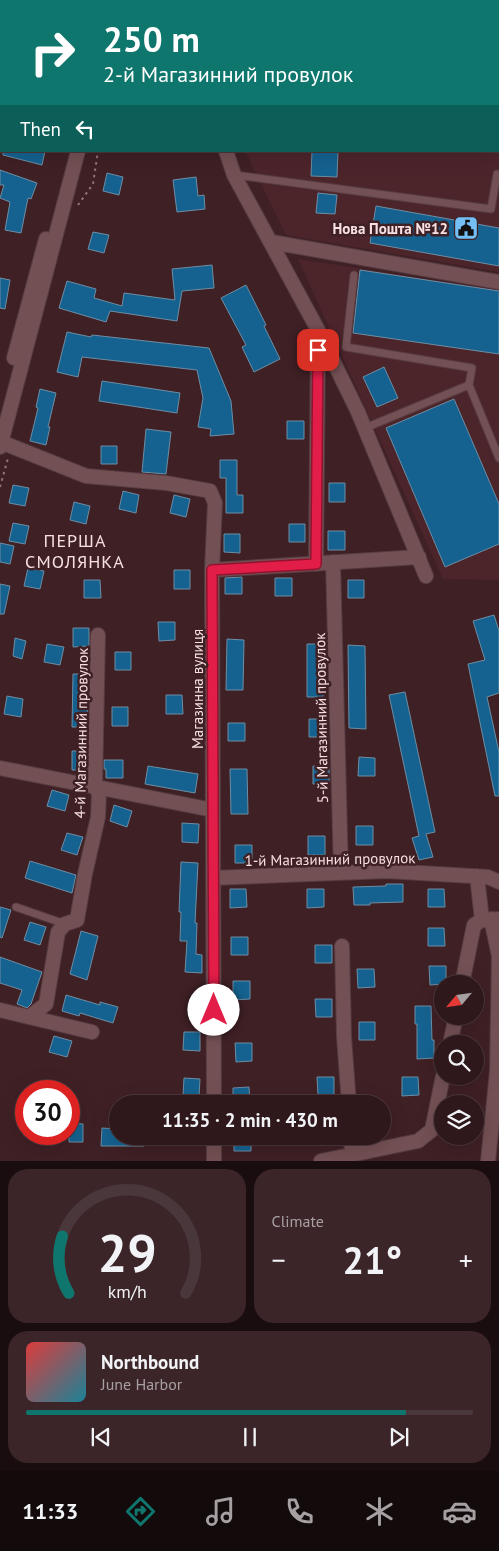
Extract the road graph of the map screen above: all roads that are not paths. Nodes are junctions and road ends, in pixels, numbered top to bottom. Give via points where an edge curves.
1 (69, 152) edge
2 (78, 152) edge
3 (226, 152) edge
4 (499, 174) edge
5 (234, 175) junction
6 (271, 242) junction
7 (354, 275) dead end
8 (499, 282) edge
9 (318, 330) junction
10 (469, 385) junction
11 (0, 412) edge
12 (365, 428) junction
13 (1, 445) edge
14 (499, 458) edge
15 (419, 557) junction
16 (333, 562) junction
17 (316, 564) junction
18 (212, 570) junction
19 (426, 576) dead end
20 (98, 635) dead end
21 (0, 768) edge
22 (95, 787) junction
23 (213, 810) junction
24 (341, 873) junction
25 (477, 876) junction
26 (213, 878) junction
27 (499, 882) edge
28 (16, 907) dead end
29 (491, 919) edge
30 (66, 924) junction
31 (342, 946) dead end
32 (464, 975) edge
33 (0, 1010) edge
34 (29, 1017) junction
35 (92, 1032) dead end
36 (441, 1085) edge
37 (214, 1095) edge
38 (347, 1095) edge
39 (214, 1145) edge
40 (352, 1145) edge
41 (352, 1154) junction
42 (214, 1161) edge
43 (321, 1161) edge
44 (488, 1161) edge

1 - 11 street
2 - 13 street
3 - 5 street
4 - 5 lane via 491,209
5 - 6 street
6 - 8 street
6 - 9 street
7 - 10 lane via 346,347 472,368
9 - 12 street
9 - 17 street
10 - 12 lane
10 - 14 lane
12 - 15 street
13 - 18 street, Магазинна вулиця via 86,476 210,490 215,503
15 - 16 street
15 - 19 street
16 - 17 street
16 - 24 street, 5-й Магазинний провулок
17 - 18 street
18 - 23 street, Магазинна вулиця
20 - 22 street, 4-й Магазинний провулок
21 - 22 street
22 - 23 street
22 - 30 street, 4-й Магазинний провулок via 99,794 98,816 77,920
23 - 26 street, Магазинна вулиця
24 - 25 street, 1-й Магазинний провулок via 387,871
24 - 26 street, 1-й Магазинний провулок
25 - 27 street, 1-й Магазинний провулок
25 - 29 street
26 - 37 street, Магазинна вулиця
28 - 30 lane
29 - 32 street via 474,925
29 - 44 street via 499,956 497,1071
30 - 34 street, 4-й Магазинний провулок via 58,932 46,1004
31 - 38 street
33 - 34 street
34 - 35 street
36 - 41 street via 432,1130 418,1141
39 - 42 street
40 - 41 street
41 - 43 street

